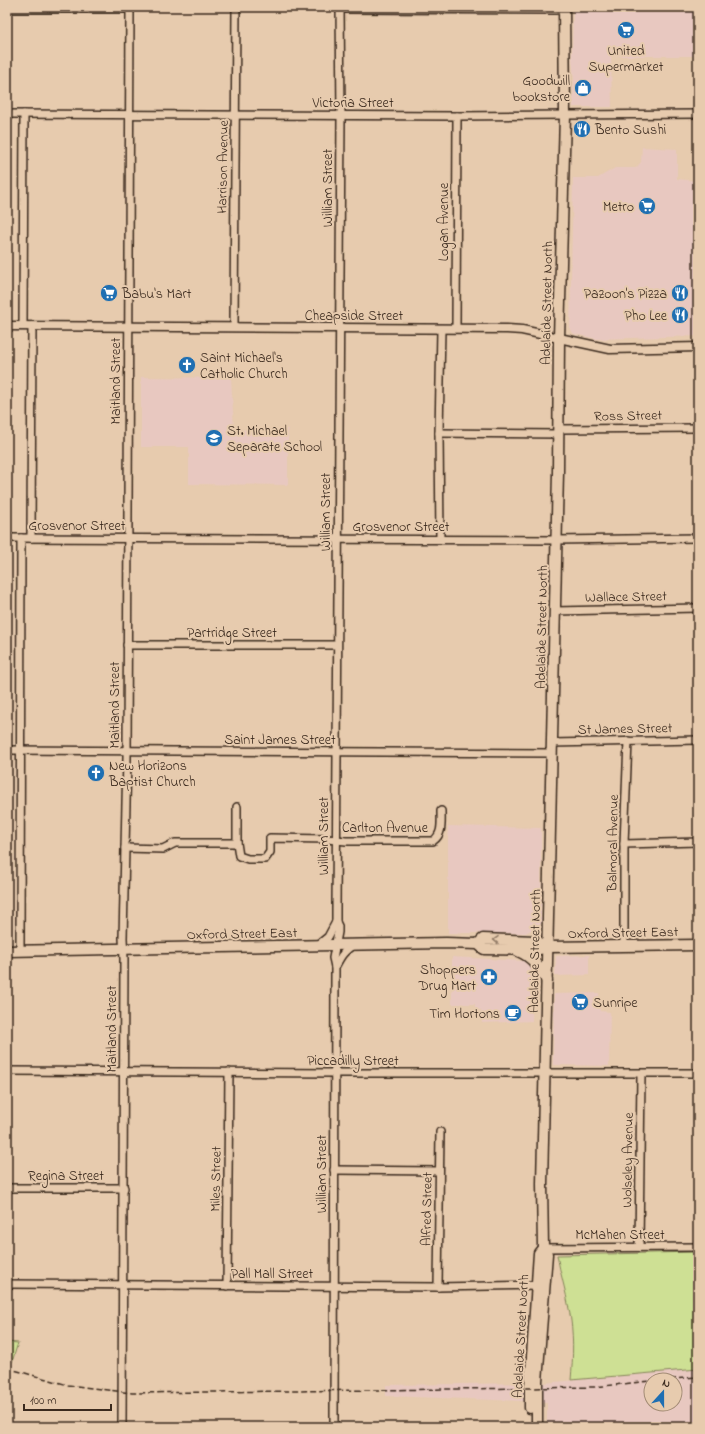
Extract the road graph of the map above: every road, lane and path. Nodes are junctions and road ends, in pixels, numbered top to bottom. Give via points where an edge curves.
1 (236, 7) edge
2 (7, 8) edge
3 (130, 8) edge
4 (340, 8) edge
5 (564, 8) edge
6 (7, 114) edge
7 (24, 114) junction
8 (130, 114) junction
9 (236, 114) junction
10 (698, 114) edge
11 (341, 115) junction
12 (565, 115) junction
13 (457, 116) junction
14 (7, 326) edge
15 (23, 326) junction
16 (32, 326) junction
17 (129, 326) junction
18 (234, 327) junction
19 (339, 328) junction
20 (456, 328) junction
21 (441, 329) junction
22 (559, 338) junction
23 (698, 347) edge
24 (698, 428) edge
25 (558, 432) junction
26 (439, 433) junction
27 (7, 538) edge
28 (21, 538) junction
29 (31, 538) junction
30 (127, 538) junction
31 (698, 538) edge
32 (338, 539) junction
33 (440, 539) junction
34 (557, 540) junction
35 (698, 608) edge
36 (555, 611) junction
37 (127, 645) junction
38 (338, 645) junction
39 (698, 740) edge
40 (628, 741) junction
41 (552, 748) junction
42 (7, 750) edge
43 (20, 750) junction
44 (127, 751) junction
45 (337, 752) junction
46 (237, 807) dead end
47 (441, 811) dead end
48 (336, 840) junction
49 (698, 842) edge
50 (237, 843) junction
51 (624, 844) junction
52 (125, 848) junction
53 (336, 922) junction
54 (478, 944) junction
55 (353, 945) junction
56 (698, 945) edge
57 (317, 946) junction
58 (336, 946) junction
59 (624, 946) junction
60 (548, 947) junction
61 (123, 949) junction
62 (514, 949) junction
63 (7, 951) edge
64 (20, 951) junction
65 (335, 968) junction
66 (547, 981) junction
67 (7, 1071) edge
68 (124, 1072) junction
69 (229, 1072) junction
70 (335, 1073) junction
71 (546, 1073) junction
72 (698, 1073) edge
73 (641, 1074) junction
74 (440, 1132) dead end
75 (334, 1170) junction
76 (439, 1171) junction
77 (7, 1188) edge
78 (124, 1188) junction
79 (639, 1247) junction
80 (698, 1247) edge
81 (543, 1248) junction
82 (7, 1284) edge
83 (122, 1284) junction
84 (537, 1285) junction
85 (226, 1286) junction
86 (334, 1286) junction
87 (438, 1287) junction
88 (122, 1427) edge
89 (334, 1427) edge
90 (530, 1427) edge
91 (537, 1427) edge

1 - 9 street, Harrison Avenue
2 - 3 street
3 - 8 street, Maitland Street
4 - 5 street
4 - 11 street, William Street
5 - 12 main road, Adelaide Street North
6 - 7 street, Victoria Street
7 - 8 street, Victoria Street
7 - 15 street
8 - 9 street, Victoria Street
8 - 17 street, Maitland Street
9 - 11 street, Victoria Street
9 - 18 street, Harrison Avenue
10 - 12 street, Victoria Street
11 - 13 street, Victoria Street
11 - 19 street, William Street
12 - 13 street, Victoria Street
12 - 22 main road, Adelaide Street North
13 - 20 street, Logan Avenue
14 - 15 street, Cheapside Street
15 - 16 street, Cheapside Street
16 - 17 street, Cheapside Street
16 - 29 street
17 - 18 street, Cheapside Street
17 - 30 street, Maitland Street
18 - 19 street, Cheapside Street
19 - 21 street, Cheapside Street
19 - 32 street, William Street
20 - 21 street, Cheapside Street
20 - 22 street, Cheapside Street via 522,330
21 - 26 street
22 - 23 street, Cheapside Street via 610,349
22 - 25 main road, Adelaide Street North
24 - 25 street, Ross Street
25 - 26 street, Ross Street
25 - 34 main road, Adelaide Street North
26 - 33 street
27 - 28 street, Grosvenor Street
28 - 29 street, Grosvenor Street
28 - 43 street
29 - 30 street, Grosvenor Street
30 - 32 street, Grosvenor Street
30 - 37 street, Maitland Street
31 - 34 street, Grosvenor Street
32 - 33 street, Grosvenor Street
32 - 38 street, William Street
33 - 34 street, Grosvenor Street
34 - 36 main road, Adelaide Street North
35 - 36 street, Wallace Street
36 - 41 main road, Adelaide Street North
37 - 38 street, Partridge Street
37 - 44 street, Maitland Street
38 - 45 street, William Street
39 - 40 street, St James Street
40 - 41 street, St James Street
40 - 51 street, Balmoral Avenue
41 - 45 street, Saint James Street
41 - 60 main road, Adelaide Street North
42 - 43 street, Saint James Street
43 - 44 street, Saint James Street
43 - 64 street
44 - 45 street, Saint James Street
44 - 52 street, Maitland Street
45 - 48 street, William Street
46 - 50 street
47 - 48 street, Carlton Avenue via 441,832 433,842
48 - 50 street, Carlton Avenue via 270,838 270,852 265,859 239,856
48 - 53 street, William Street
49 - 51 street
50 - 52 street via 175,843 162,849
51 - 59 street, Balmoral Avenue
52 - 61 street, Maitland Street
53 - 57 street via 328,937
53 - 58 street, William Street
54 - 55 main road, Oxford Street East
60 -> 54 main road, Oxford Street East via 535,940 484,939
54 - 62 main road, Oxford Street East via 484,948
55 - 58 main road, Oxford Street East
55 - 65 street via 337,960
56 - 59 main road, Oxford Street East
57 - 58 main road, Oxford Street East
57 - 61 main road, Oxford Street East
58 - 65 street, William Street via 333,958
59 - 60 main road, Oxford Street East
60 - 62 main road, Oxford Street East via 536,950
60 - 66 main road, Adelaide Street North
61 - 64 main road, Oxford Street East
61 - 68 street, Maitland Street
62 - 66 main road via 536,962
63 - 64 main road, Oxford Street East
65 - 70 street, William Street
66 - 71 main road, Adelaide Street North
67 - 68 street, Piccadilly Street
68 - 69 street, Piccadilly Street
68 - 78 street, Maitland Street
69 - 70 street, Piccadilly Street
69 - 85 street, Miles Street
70 - 71 street, Piccadilly Street
70 - 75 street, William Street
71 - 73 street, Piccadilly Street
71 - 81 main road, Adelaide Street North via 542,1184
72 - 73 street, Piccadilly Street
73 - 79 street, Wolseley Avenue
74 - 76 street, Alfred Street
75 - 76 street
75 - 86 street, William Street
76 - 87 street, Alfred Street
77 - 78 street, Regina Street
78 - 83 street, Maitland Street
79 - 80 street, McMahen Street
79 - 81 street, McMahen Street
81 - 84 main road, Adelaide Street North via 539,1253
81 - 91 main road, Adelaide Street North via 547,1254 537,1380
82 - 83 street, Pall Mall Street
83 - 85 street, Pall Mall Street
83 - 88 street, Maitland Street
84 - 87 street, Pall Mall Street
84 - 90 main road, Adelaide Street North via 530,1386
85 - 86 street, Pall Mall Street
86 - 87 street, Pall Mall Street
86 - 89 street, William Street

